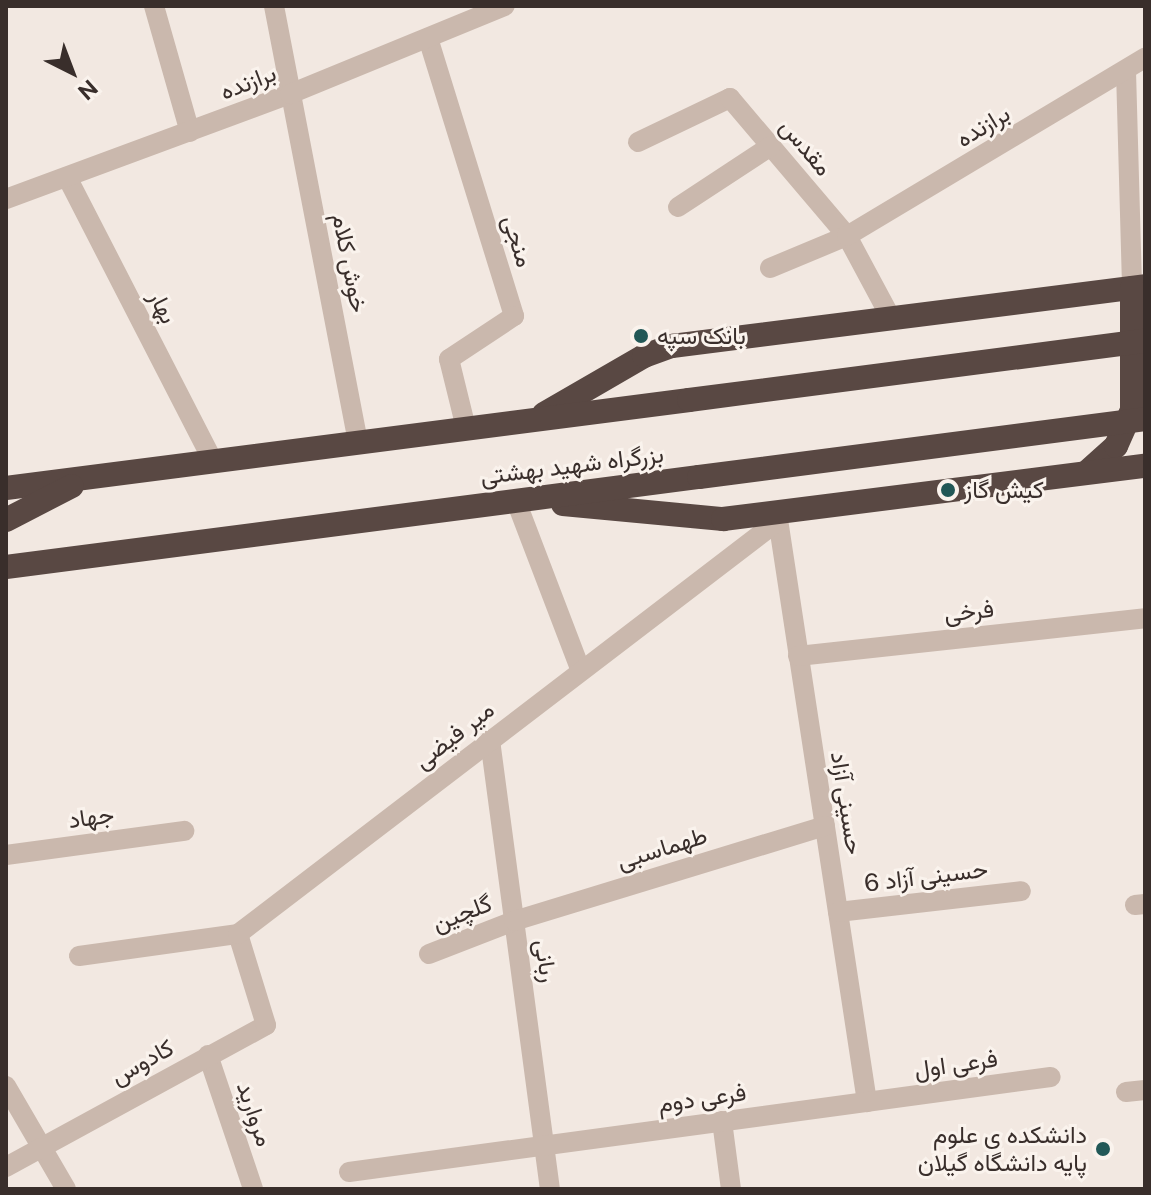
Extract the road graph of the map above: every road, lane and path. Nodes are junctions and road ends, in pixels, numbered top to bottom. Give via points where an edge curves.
1 (154, 6) edge
2 (274, 6) edge
3 (505, 6) edge
4 (428, 38) junction
5 (1145, 58) edge
6 (1126, 71) junction
7 (290, 94) junction
8 (190, 132) junction
9 (638, 142) dead end
10 (771, 146) junction
11 (67, 177) junction
12 (7, 196) edge
13 (678, 207) dead end
14 (847, 236) junction
15 (770, 268) dead end
16 (1138, 287) edge
17 (891, 318) junction
18 (1145, 341) edge
19 (1145, 419) edge
20 (535, 420) junction
21 (466, 428) junction
22 (358, 443) junction
23 (213, 461) junction
24 (1145, 466) edge
25 (1084, 473) junction
26 (88, 477) junction
27 (6, 488) edge
28 (521, 500) junction
29 (778, 517) junction
30 (6, 520) edge
31 (6, 567) edge
32 (1145, 618) edge
33 (798, 656) junction
34 (581, 671) junction
35 (490, 740) junction
36 (825, 826) junction
37 (184, 831) dead end
38 (6, 855) edge
39 (1021, 891) dead end
40 (838, 912) junction
41 (514, 921) junction
42 (238, 934) junction
43 (429, 954) dead end
44 (79, 956) dead end
45 (208, 1055) junction
46 (1051, 1077) dead end
47 (6, 1086) edge
48 (867, 1102) junction
49 (722, 1121) junction
50 (544, 1145) junction
51 (44, 1146) junction
52 (6, 1167) edge
53 (349, 1172) dead end
54 (66, 1189) edge
55 (253, 1189) edge
56 (550, 1189) edge
57 (731, 1189) edge

1 - 8 street
2 - 7 street, خوش کلام
3 - 4 street, برازنده
4 - 7 street, برازنده
4 - 21 street, منجی via 514,316 449,359
5 - 6 street, برازنده
6 - 14 street, برازنده
6 - 16 street
7 - 8 street, برازنده
7 - 22 street, خوش کلام
8 - 11 street, برازنده
9 - 10 street, مقدس via 730,98
10 - 13 street
10 - 14 street, مقدس
11 - 12 street, برازنده
11 - 23 street, بهار
14 - 15 street, برازنده
14 - 17 street, مقدس
16 - 17 highway
16 - 25 highway via 1130,418 1111,452
17 - 20 highway via 672,346 644,356
18 - 20 highway, بزرگراه شهید بهشتی, bridge
19 - 28 highway, بزرگراه شهید بهشتی, bridge
20 - 21 highway, بزرگراه شهید بهشتی
21 - 22 highway, بزرگراه شهید بهشتی
22 - 23 highway, بزرگراه شهید بهشتی
23 - 26 highway, بزرگراه شهید بهشتی
24 - 25 highway
25 - 29 highway
26 - 27 highway, بزرگراه شهید بهشتی
26 - 30 highway
28 - 29 highway via 708,520
28 - 31 highway, بزرگراه شهید بهشتی
28 - 34 street
29 - 33 street, حسینی آزاد
29 - 34 street, میر فیضی
32 - 33 street, فرخی
33 - 36 street, حسینی آزاد
34 - 35 street, میر فیضی
35 - 41 street, ربانی
35 - 42 street, میر فیضی
36 - 40 street, حسینی آزاد
36 - 41 street, طهماسبی
37 - 38 street, جهاد
39 - 40 street, حسینی آزاد 6
40 - 48 street, حسینی آزاد
41 - 43 street, گلچین
41 - 50 street, ربانی
42 - 44 street
42 - 45 street, کادوس via 266,1025
45 - 51 street, کادوس
45 - 55 street, مروارید
46 - 48 street, فرعی اول
47 - 51 street
48 - 49 street, فرعی دوم
49 - 50 street, فرعی دوم
49 - 57 street
50 - 53 street, فرعی دوم
50 - 56 street, ربانی
51 - 52 street, کادوس
51 - 54 street

